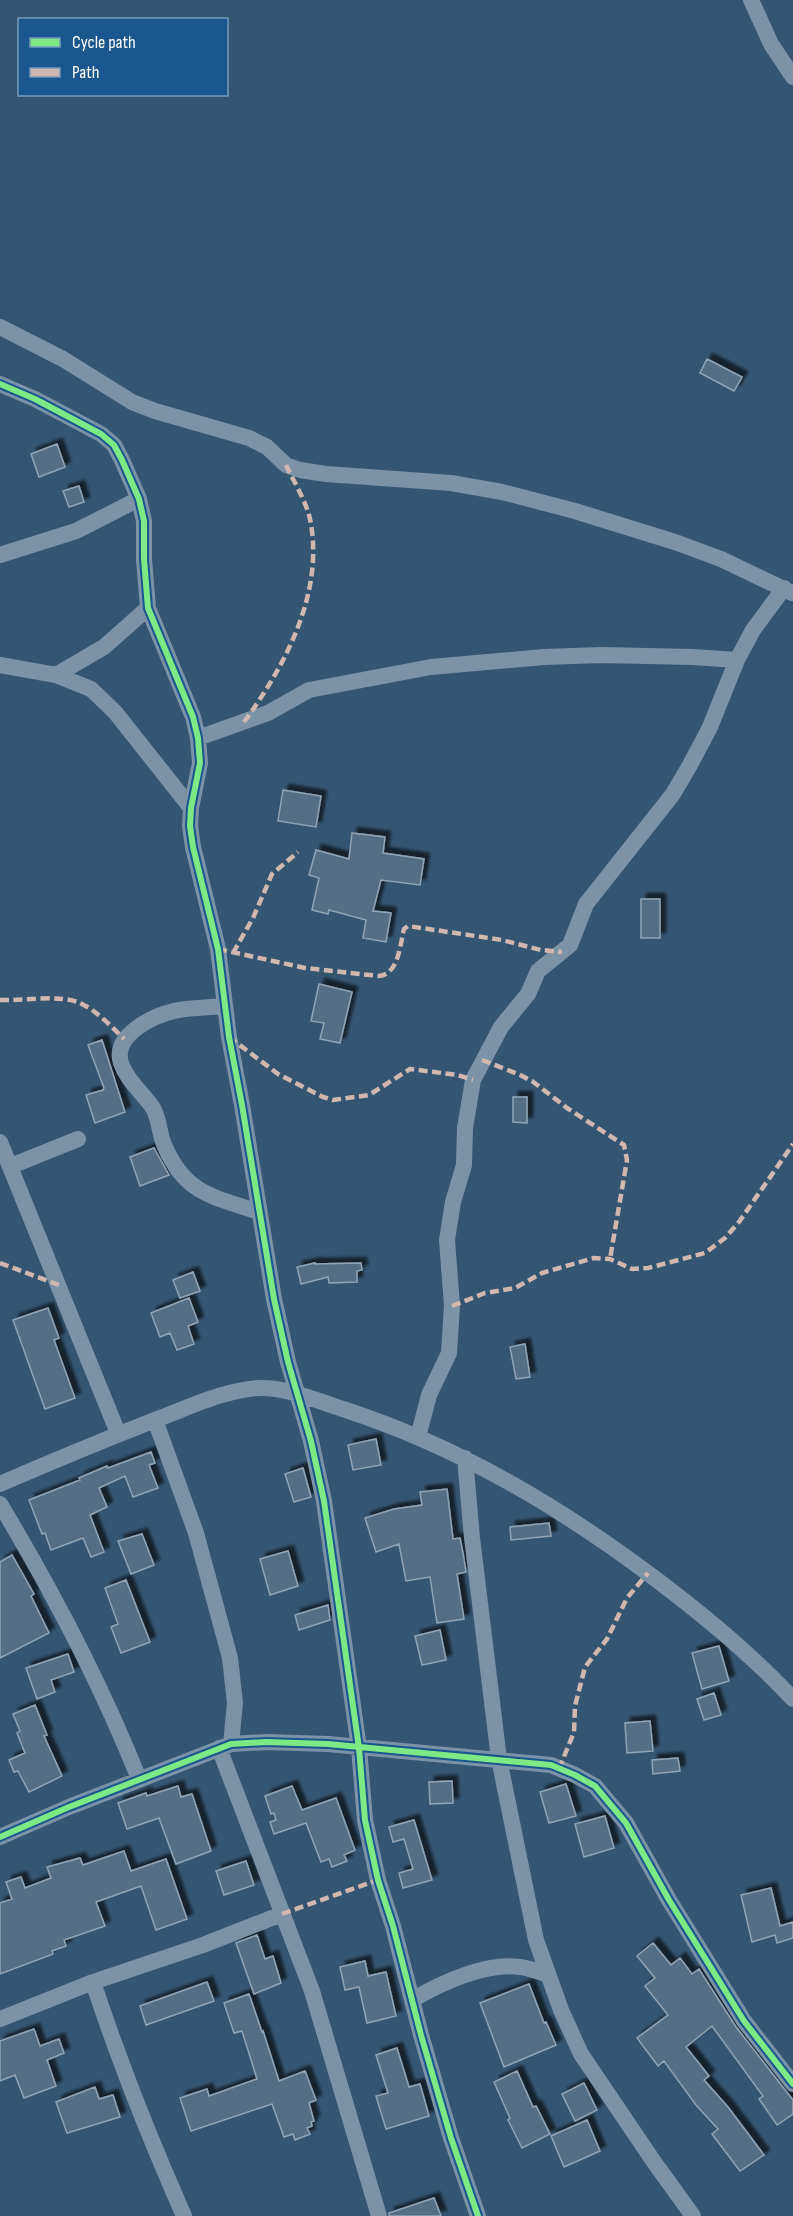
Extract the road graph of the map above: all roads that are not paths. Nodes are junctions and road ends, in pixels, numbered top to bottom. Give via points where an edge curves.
1 (751, 0) edge
2 (793, 77) edge
3 (0, 327) edge
4 (2, 387) edge
5 (139, 499) junction
6 (0, 555) edge
7 (788, 591) edge
8 (148, 608) junction
9 (737, 660) junction
10 (1, 667) edge
11 (56, 675) junction
12 (198, 738) junction
13 (192, 808) junction
14 (224, 1006) junction
15 (78, 1139) dead end
16 (0, 1143) edge
17 (11, 1167) junction
18 (259, 1212) junction
19 (299, 1395) junction
20 (155, 1420) junction
21 (118, 1433) junction
22 (418, 1437) junction
23 (465, 1458) junction
24 (0, 1484) edge
25 (0, 1504) edge
26 (793, 1699) edge
27 (225, 1746) junction
28 (359, 1748) junction
29 (499, 1759) junction
30 (139, 1779) junction
31 (0, 1837) edge
32 (282, 1914) junction
33 (548, 1975) junction
34 (93, 1982) junction
35 (412, 2000) junction
36 (0, 2019) edge
37 (793, 2085) edge
38 (184, 2216) edge
39 (379, 2216) edge
40 (478, 2216) edge
41 (693, 2216) edge

1 - 2 street via 771,44
3 - 7 street via 63,359 132,402 249,438 267,447 286,465 300,470 451,483 502,492 675,542
4 - 5 street via 35,399 101,434 114,446
5 - 6 street via 76,531
5 - 8 street via 144,521
7 - 9 street via 753,630
8 - 11 street via 104,647
8 - 12 street
9 - 12 street via 602,655 431,666 309,690 268,712
9 - 22 street via 710,727 685,775 586,904 570,945 538,971 528,994 501,1027 473,1080 464,1165 447,1240 452,1306 449,1353 429,1395
10 - 11 street
11 - 13 street via 91,689 115,712
12 - 13 street via 200,763
13 - 14 street via 193,847 216,940
14 - 18 street
14 - 18 street via 172,1011 134,1030 124,1038 121,1063 152,1107 166,1149 186,1180 200,1192
15 - 17 street
16 - 17 street
17 - 21 street
18 - 19 street via 274,1299
19 - 20 street via 262,1388 244,1390
19 - 22 street
19 - 28 street via 324,1501
20 - 21 street
20 - 27 street via 196,1533 230,1658 235,1703
21 - 24 street
22 - 23 street
23 - 26 street via 552,1507 648,1573 717,1625
23 - 29 street
25 - 30 street via 92,1674
27 - 28 street via 266,1742
27 - 30 street
27 - 32 street
28 - 29 street
28 - 35 street via 367,1830
29 - 33 street via 536,1940
29 - 37 street via 550,1765 595,1786 626,1823 744,2021
30 - 31 street
32 - 34 street
32 - 39 street via 312,1991
33 - 35 street via 520,1966 477,1972 439,1984
33 - 41 street via 581,2054
34 - 36 street
34 - 38 street via 145,2126
35 - 40 street

